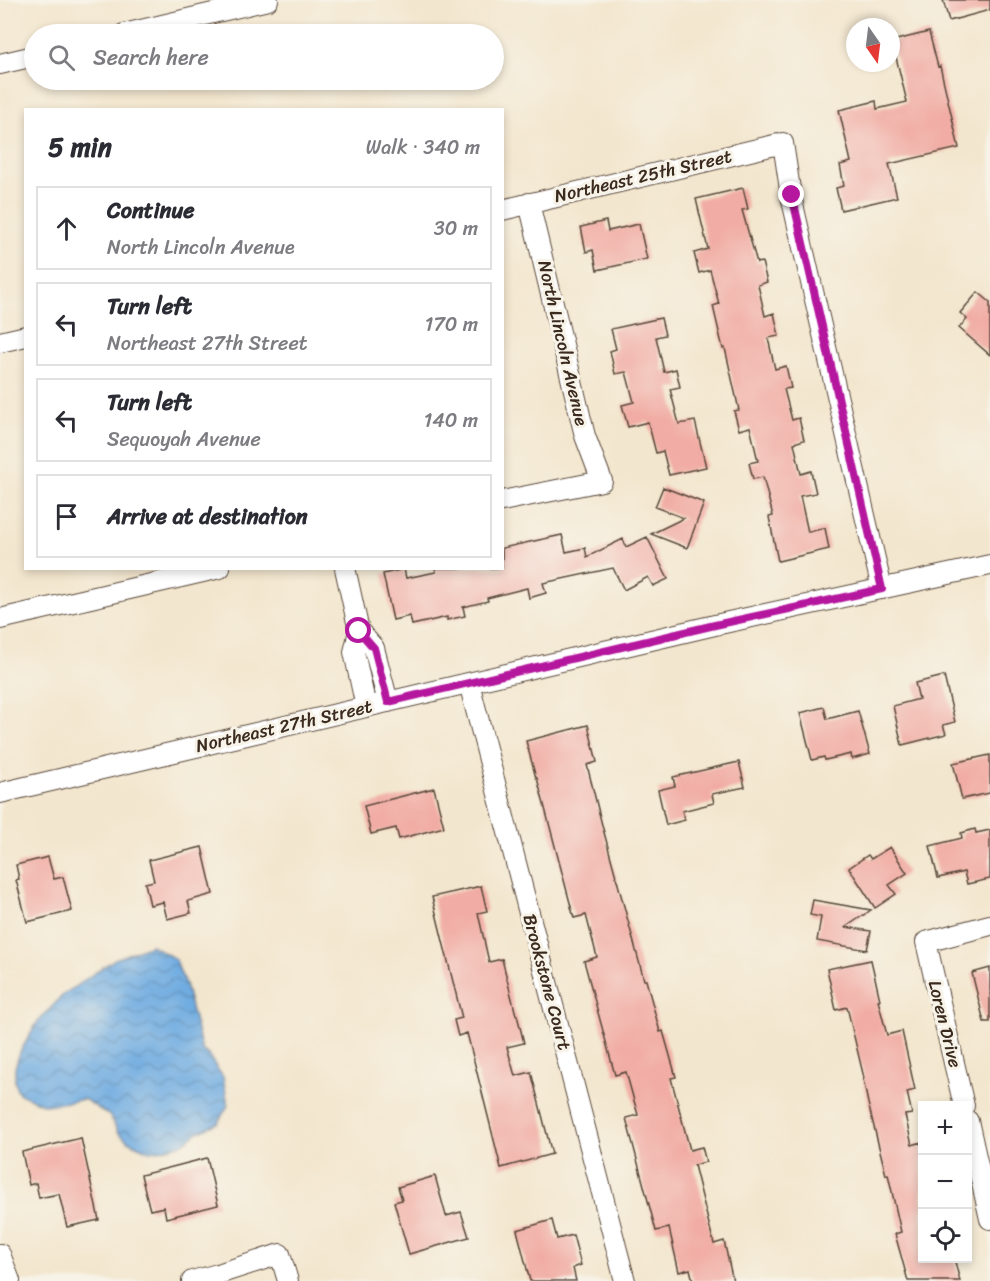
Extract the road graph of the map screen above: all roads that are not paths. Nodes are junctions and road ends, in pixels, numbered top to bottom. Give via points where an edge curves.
1 (268, 0) edge
2 (166, 24) edge
3 (24, 58) edge
4 (0, 64) edge
5 (529, 203) junction
6 (504, 209) edge
7 (24, 336) edge
8 (0, 342) edge
9 (504, 501) edge
10 (990, 565) edge
11 (211, 570) edge
12 (345, 570) edge
13 (882, 589) junction
14 (0, 619) edge
15 (359, 631) junction
16 (470, 682) junction
17 (388, 702) junction
18 (366, 707) junction
19 (0, 793) edge
20 (990, 925) edge
21 (963, 1101) edge
22 (972, 1132) edge
23 (984, 1170) edge
24 (990, 1219) edge
25 (0, 1254) edge
26 (10, 1281) edge
27 (192, 1281) edge
28 (288, 1281) edge
29 (625, 1281) edge

1 - 2 street
3 - 4 street
5 - 6 street, Northeast 25th Street
5 - 9 street, North Lincoln Avenue via 585,436 602,481
5 - 13 street, Northeast 25th Street via 783,143
7 - 8 street
10 - 13 street, Northeast 27th Street
11 - 14 street
12 - 15 street
13 - 16 street, Northeast 27th Street
15 - 17 street via 374,648
15 - 18 street via 354,652
16 - 17 street, Northeast 27th Street
16 - 29 street, Brookstone Court
17 - 18 street, Northeast 27th Street
18 - 19 street, Northeast 27th Street
20 - 21 street, Loren Drive via 926,942
22 - 23 street
23 - 24 street
25 - 26 street
27 - 28 street via 280,1254

